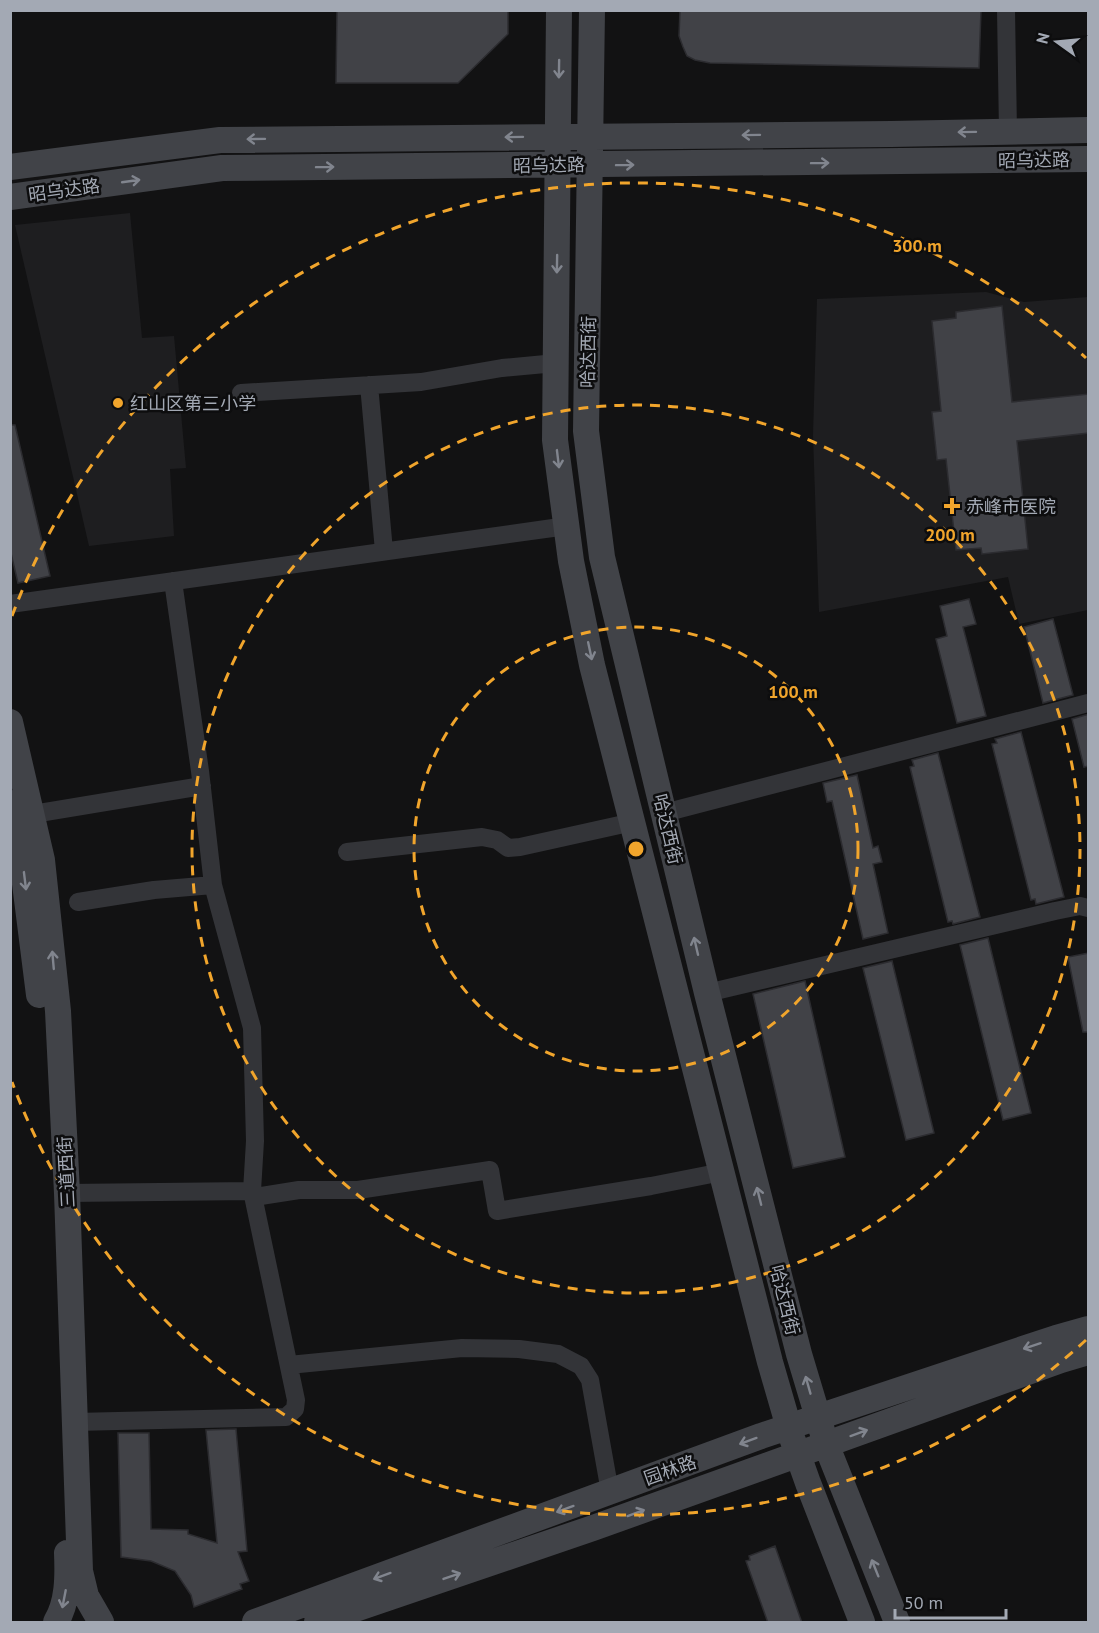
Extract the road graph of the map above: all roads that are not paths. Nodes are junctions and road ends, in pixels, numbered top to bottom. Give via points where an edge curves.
1 (559, 10) edge
2 (592, 10) edge
3 (1006, 10) edge
4 (1089, 130) edge
5 (1008, 132) junction
6 (591, 136) junction
7 (558, 137) junction
8 (1089, 159) edge
9 (558, 165) junction
10 (591, 165) junction
11 (10, 167) edge
12 (10, 197) edge
13 (556, 363) junction
14 (369, 385) junction
15 (241, 393) dead end
16 (567, 526) junction
17 (384, 551) junction
18 (174, 581) junction
19 (10, 604) edge
20 (1089, 703) edge
21 (10, 722) edge
22 (202, 786) junction
23 (18, 812) edge
24 (664, 813) junction
25 (633, 822) junction
26 (347, 852) dead end
27 (213, 885) junction
28 (78, 902) dead end
29 (1086, 906) edge
30 (707, 993) junction
31 (722, 1172) junction
32 (68, 1193) junction
33 (253, 1194) junction
34 (1089, 1329) edge
35 (1089, 1352) edge
36 (289, 1365) junction
37 (818, 1417) junction
38 (75, 1422) junction
39 (789, 1427) junction
40 (826, 1444) junction
41 (798, 1455) junction
42 (610, 1492) junction
43 (56, 1623) edge
44 (101, 1623) edge
45 (255, 1623) edge
46 (317, 1623) edge
47 (862, 1623) edge
48 (897, 1623) edge

1 -> 7 main road, 哈达西街
2 - 6 main road, 哈达西街
3 - 5 street
4 - 5 main road, 昭乌达路
5 -> 6 main road, 昭乌达路
6 - 7 main road, 昭乌达路
6 - 10 main road, 哈达西街
7 - 9 main road, 哈达西街
7 -> 11 main road, 昭乌达路 via 219,140
10 -> 8 main road, 昭乌达路
9 - 10 main road, 昭乌达路
12 -> 9 main road, 昭乌达路 via 222,168
9 -> 13 main road, 哈达西街
10 - 24 main road, 哈达西街 via 586,431 602,557
13 - 14 street via 421,382
13 -> 16 main road, 哈达西街 via 555,440
14 - 15 street
14 - 17 street
16 - 17 street
16 -> 25 main road, 哈达西街 via 592,665
17 - 18 street
18 - 19 street
18 - 22 street
20 - 24 street
21 - 23 main road, 三道西街
22 - 23 street
22 - 27 street
32 -> 23 main road, 三道西街 via 57,1011 42,860
23 -> 43 main road via 43,1028 68,1570 65,1599
30 -> 24 main road, 哈达西街
25 - 26 street via 520,847 508,848 497,840 482,837
25 - 31 main road, 哈达西街
27 - 28 street
27 - 33 street via 252,1028
29 - 30 street
37 -> 30 main road, 哈达西街
31 - 33 street via 497,1211 490,1170 358,1190
31 - 39 main road, 哈达西街
32 - 33 street
32 - 38 main road, 三道西街
33 - 36 street
34 -> 37 main road, 园林路
40 -> 35 main road, 园林路
36 - 38 street via 296,1400 295,1409 286,1417
36 - 42 street via 462,1348 558,1354 581,1366 590,1380
37 - 39 main road, 园林路
37 - 40 main road, 哈达西街
38 - 44 main road, 三道西街 via 80,1570 86,1596
39 - 41 main road, 哈达西街
39 -> 42 main road, 园林路
40 - 41 main road, 园林路
48 -> 40 main road, 哈达西街
46 -> 41 main road, 园林路
41 - 47 main road, 哈达西街
42 -> 45 main road, 园林路

